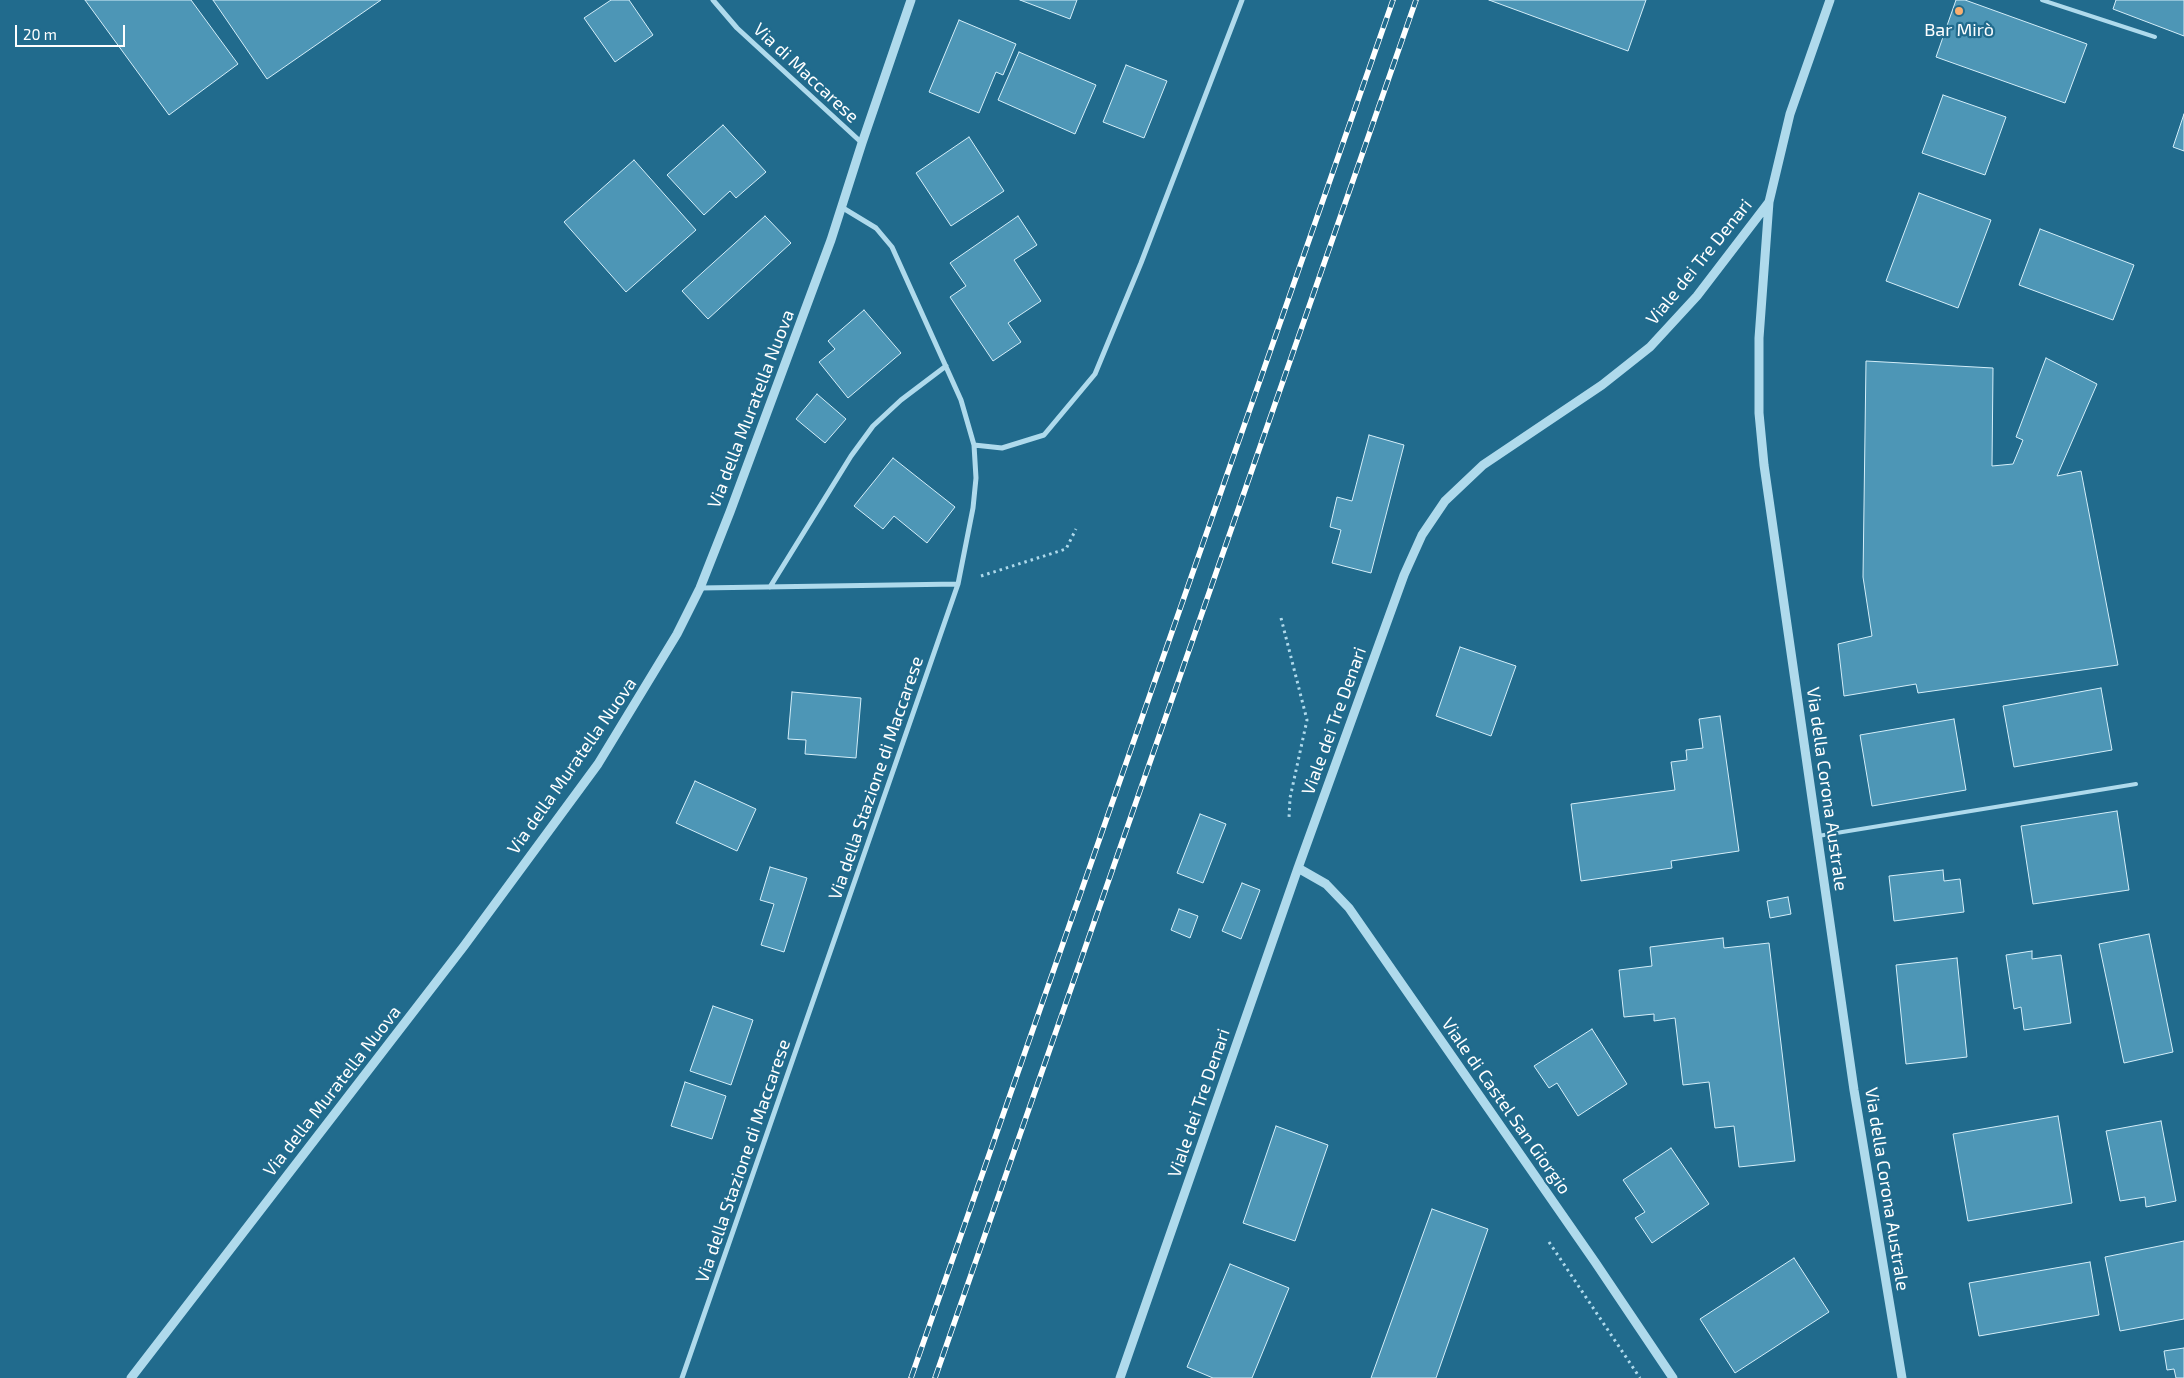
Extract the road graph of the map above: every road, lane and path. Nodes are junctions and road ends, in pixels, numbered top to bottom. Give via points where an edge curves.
1 (713, 0) edge
2 (911, 0) edge
3 (1242, 0) edge
4 (1830, 0) edge
5 (2042, 0) edge
6 (2155, 37) dead end
7 (862, 143) junction
8 (1769, 202) junction
9 (843, 208) junction
10 (946, 366) junction
11 (974, 445) junction
12 (1076, 529) dead end
13 (958, 584) junction
14 (770, 587) junction
15 (700, 588) junction
16 (1281, 618) dead end
17 (2136, 784) dead end
18 (1289, 822) dead end
19 (1818, 836) junction
20 (1298, 868) junction
21 (131, 1378) edge
22 (682, 1378) edge
23 (1120, 1378) edge
24 (1673, 1378) edge
25 (1902, 1378) edge

1 - 7 street, Via di Maccarese via 737,28
2 - 7 street, Via della Muratella Nuova
3 - 11 street via 1141,264 1094,374 1044,435 1002,448
4 - 8 street via 1790,114
5 - 6 lane
7 - 9 street, Via della Muratella Nuova
8 - 19 street, Via della Corona Australe via 1759,338 1760,439
8 - 20 street, Viale dei Tre Denari via 1697,296 1650,347 1602,385 1483,465 1454,491 1437,512 1422,535 1404,575
9 - 10 street, Via della Stazione di Maccarese via 876,228 892,247
9 - 15 street, Via della Muratella Nuova
10 - 11 street, Via della Stazione di Maccarese via 967,415
10 - 14 street via 901,400 867,433
11 - 13 street, Via della Stazione di Maccarese via 976,478 973,508
12 - 13 path via 1066,549
13 - 14 street
13 - 22 street, Via della Stazione di Maccarese
14 - 15 street
15 - 21 street, Via della Muratella Nuova via 651,680 592,772 441,976
16 - 18 path via 1307,720 1290,798
17 - 19 lane
19 - 25 street, Via della Corona Australe via 1854,1090
20 - 23 street, Viale dei Tre Denari
20 - 24 street, Viale di Castel San Giorgio via 1330,887 1349,908

